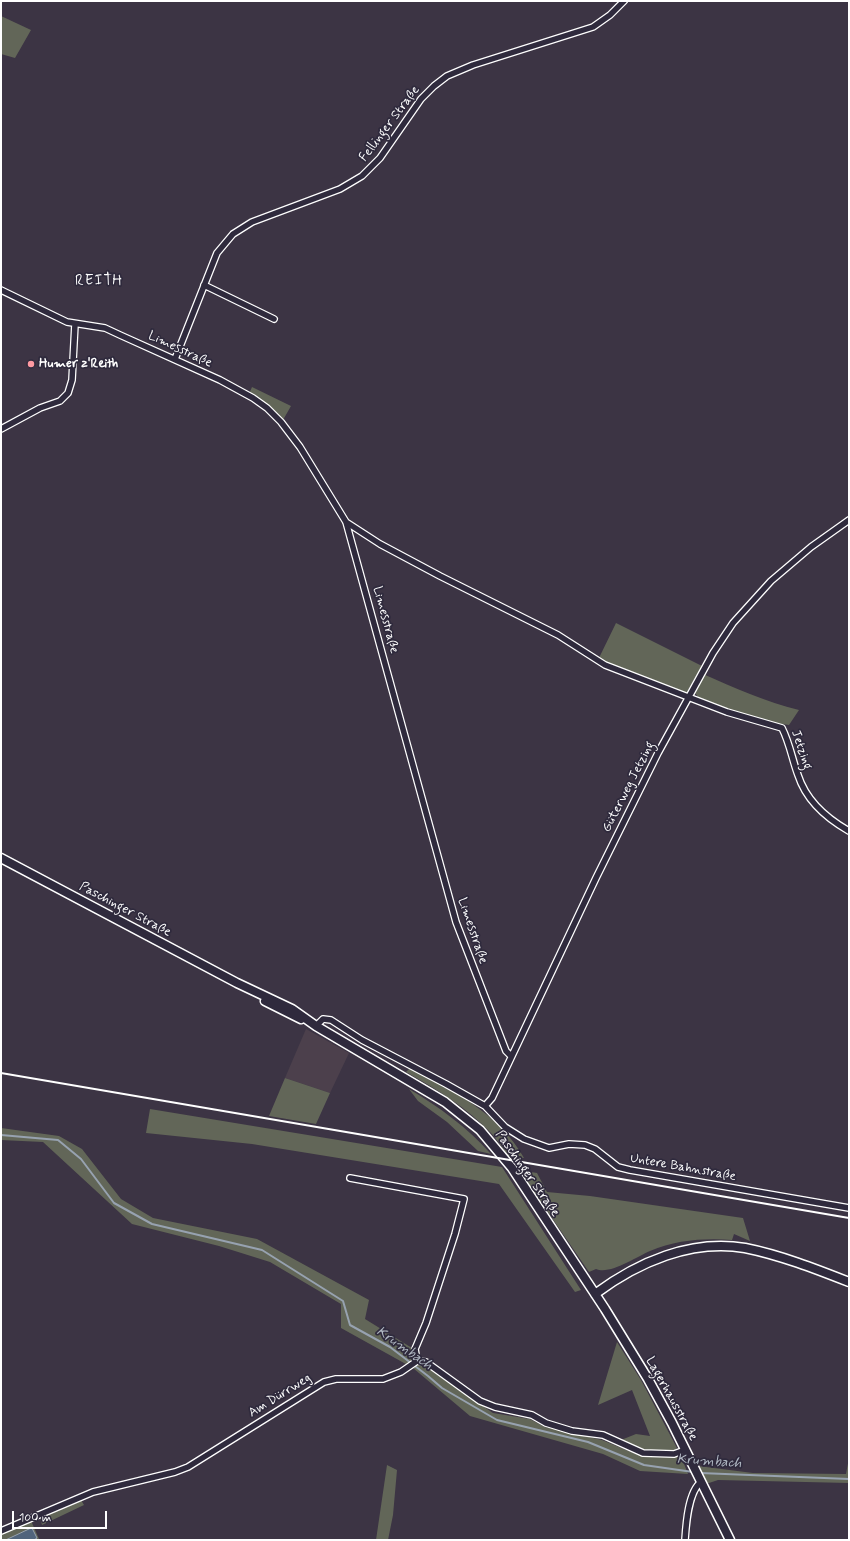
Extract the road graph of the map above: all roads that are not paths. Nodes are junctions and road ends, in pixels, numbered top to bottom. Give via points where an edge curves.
1 (624, 1) edge
2 (204, 285) junction
3 (1, 290) edge
4 (274, 319) dead end
5 (75, 324) junction
6 (175, 359) junction
7 (1, 429) edge
8 (849, 520) edge
9 (346, 522) junction
10 (688, 698) junction
11 (849, 830) edge
12 (1, 858) edge
13 (316, 1026) junction
14 (511, 1056) junction
15 (485, 1106) junction
16 (350, 1178) dead end
17 (849, 1208) edge
18 (849, 1282) edge
19 (595, 1294) junction
20 (417, 1361) junction
21 (686, 1450) junction
22 (699, 1478) junction
23 (1, 1530) edge
24 (685, 1540) edge
25 (730, 1540) edge

1 - 2 street, Fellinger Straße via 593,27 473,65 442,78 421,99 380,158 365,174 344,187 238,229 217,253
2 - 4 street
2 - 6 street, Fellinger Straße
3 - 5 street, Limesstraße via 58,319
5 - 6 street, Limesstraße via 104,328
5 - 7 street via 72,380 68,393 60,401 40,408
6 - 9 street, Limesstraße via 253,398 274,415 304,454
8 - 10 street, Güterweg Jetzing via 798,557 760,591 722,638
9 - 10 street via 380,544 440,576 558,635 605,665
9 - 14 street, Limesstraße via 456,922 506,1051
10 - 11 street, Jetzing via 782,728 792,751 798,775 812,800 827,816
10 - 14 street, Güterweg Jetzing via 596,878
12 - 13 street, Paschinger Straße via 237,983 289,1014
13 - 15 street, Untere Bahnstraße via 322,1019 330,1020
13 - 19 street, Paschinger Straße via 445,1102 480,1130 509,1164
14 - 15 street, Güterweg Jetzing via 492,1098
15 - 17 street, Untere Bahnstraße via 511,1132 544,1147 579,1144 595,1150 613,1164 630,1170
16 - 20 street via 464,1199 453,1241 415,1349
18 - 19 street via 752,1250 701,1247 656,1258
19 - 21 street, Lagerhausstraße via 648,1379
20 - 21 street via 426,1362 480,1401 495,1408 532,1415 546,1423 572,1431 603,1434 643,1453 674,1454
20 - 23 street, Am Dürrweg via 384,1380 336,1379 324,1382 188,1467 93,1492
21 - 22 street, Lagerhausstraße
22 - 24 street via 690,1506
22 - 25 street, Lagerhausstraße

